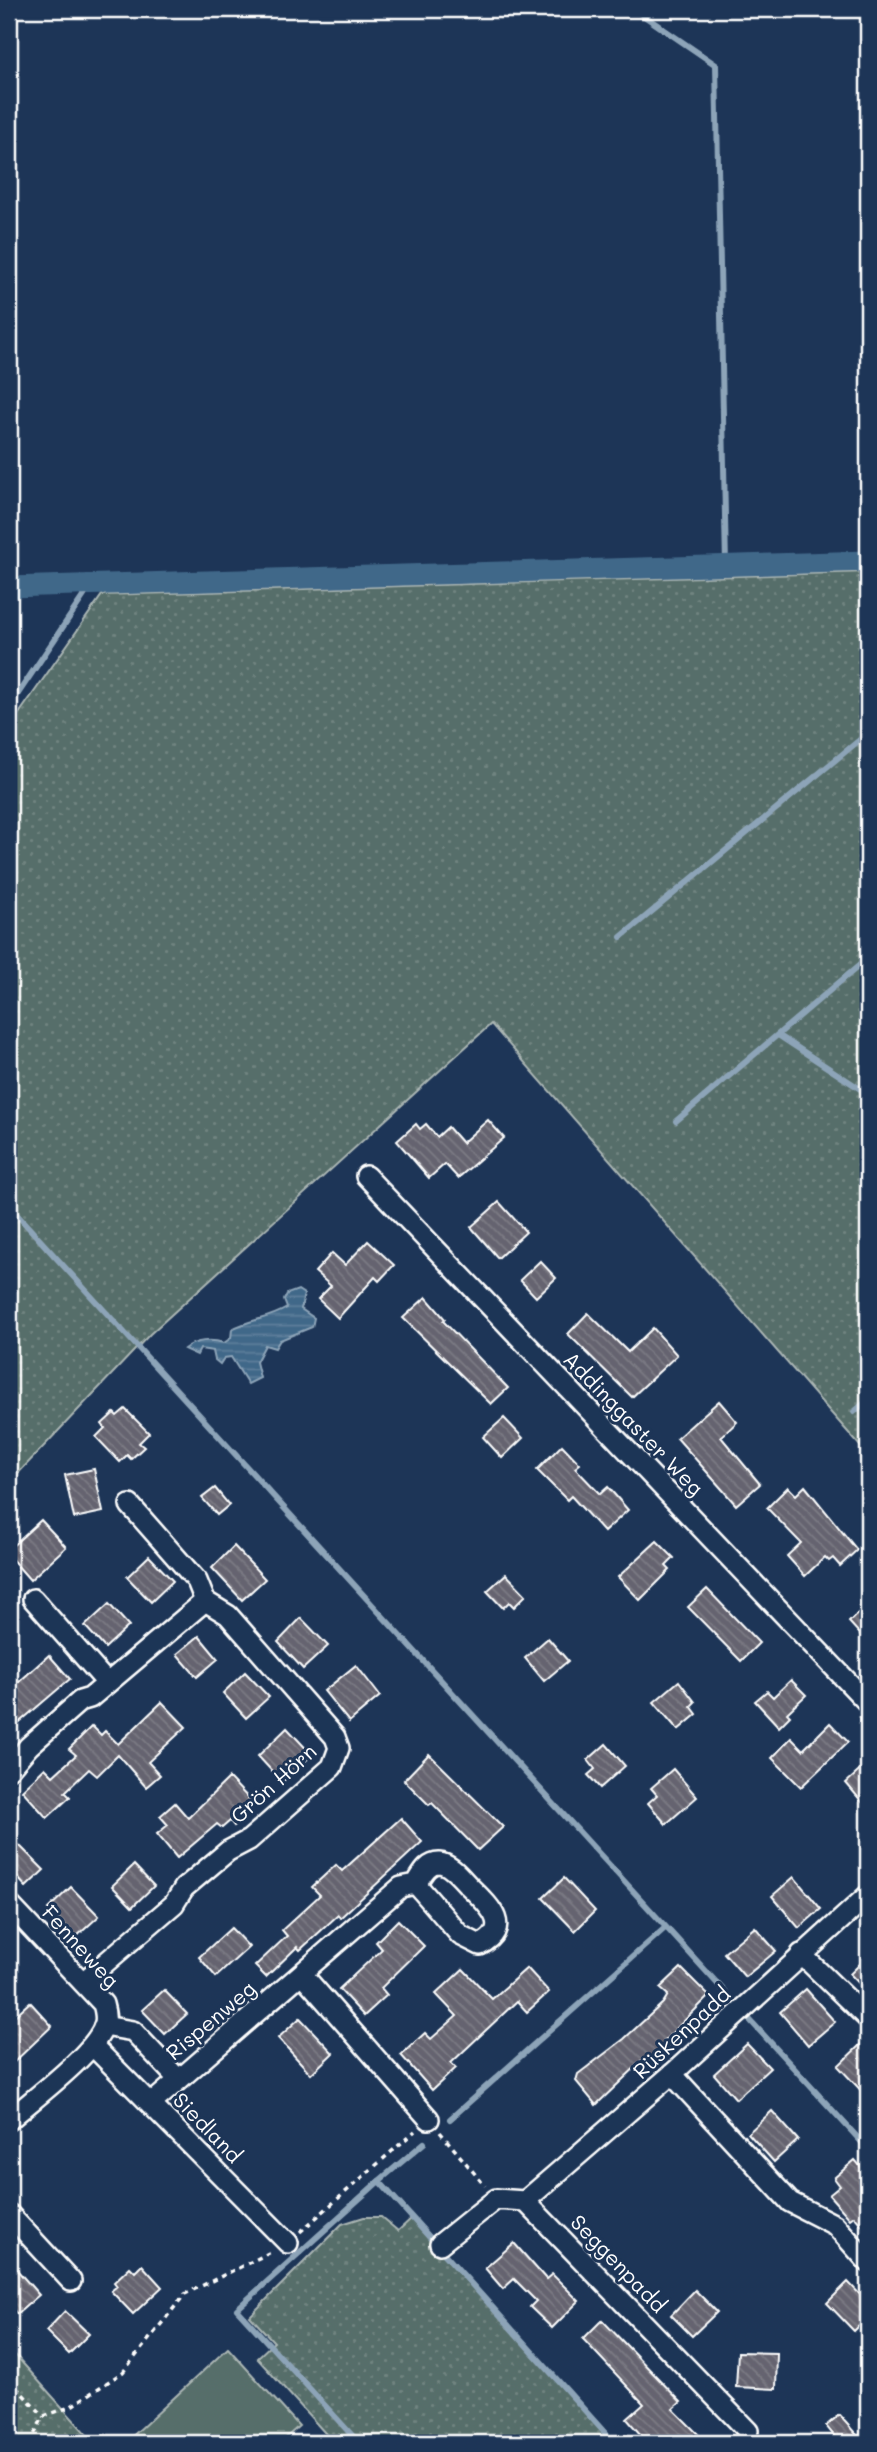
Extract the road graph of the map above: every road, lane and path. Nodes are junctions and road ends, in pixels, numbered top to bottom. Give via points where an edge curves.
1 (366, 1176) dead end
2 (130, 1505) dead end
3 (33, 1599) dead end
4 (205, 1601) junction
5 (107, 1683) junction
6 (868, 1703) edge
7 (10, 1765) edge
8 (416, 1884) dead end
9 (868, 1895) edge
10 (9, 1904) edge
11 (801, 1954) junction
12 (302, 1973) junction
13 (83, 1982) junction
14 (868, 2019) edge
15 (104, 2026) junction
16 (93, 2046) junction
17 (672, 2074) junction
18 (178, 2079) junction
19 (151, 2104) junction
20 (429, 2119) joint
21 (9, 2120) edge
22 (447, 2141) dead end
23 (496, 2199) junction
24 (526, 2201) junction
25 (9, 2214) edge
26 (288, 2244) junction
27 (440, 2244) dead end
28 (868, 2262) edge
29 (71, 2281) dead end
30 (9, 2380) edge
31 (44, 2416) junction
32 (748, 2431) dead end
33 (30, 2443) edge

1 - 6 street, Addinggaster Weg
2 - 4 street, Grön Hörn via 197,1581
3 - 5 street
4 - 5 street
4 - 13 street, Grön Hörn via 228,1615 329,1727 339,1748 337,1758 249,1840 228,1851 184,1888 174,1904
5 - 7 street via 80,1701
8 - 12 street, Rispenweg via 401,1888
9 - 11 street, Rüskenpadd
10 - 13 street, Fenneweg
11 - 14 street
11 - 17 street, Rüskenpadd
12 - 18 street, Rispenweg
12 - 20 street
13 - 15 street, Fenneweg via 103,2004
15 - 16 street
15 - 18 street, Siedland via 133,2031
16 - 19 street, Siedland
16 - 21 street
17 - 24 street, Rüskenpadd
17 - 28 street via 790,2202 835,2225
18 - 19 street, Rispenweg
19 - 26 street, Siedland
20 - 26 path
22 - 23 path
23 - 24 street
23 - 27 street
24 - 32 street, Seggenpadd
25 - 29 street
26 - 31 path via 185,2294 123,2372 70,2407
30 - 31 path
31 - 33 path

